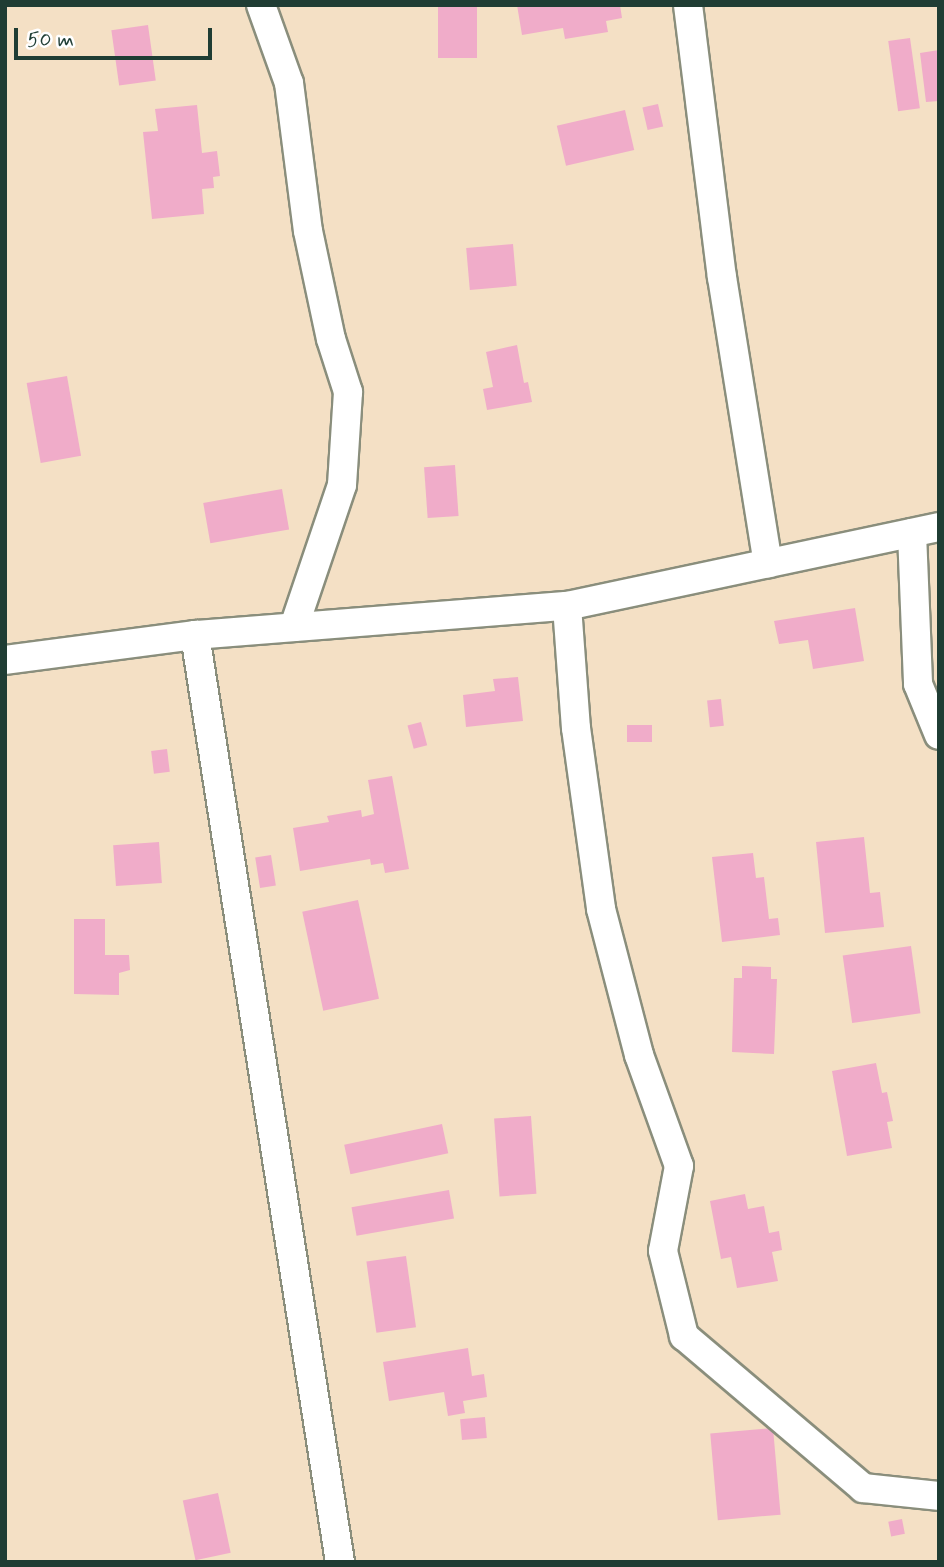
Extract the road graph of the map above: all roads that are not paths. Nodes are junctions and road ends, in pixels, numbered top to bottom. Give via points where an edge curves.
1 (261, 5) edge
2 (688, 5) edge
3 (925, 530) edge
4 (768, 563) junction
5 (567, 606) junction
6 (294, 627) junction
7 (195, 635) junction
8 (5, 660) edge
9 (939, 735) edge
10 (939, 1496) edge
11 (340, 1562) edge

1 - 6 street via 289,83 308,231 331,339 348,392 342,485
2 - 4 street via 722,277
3 - 4 street
3 - 9 street via 918,684
4 - 5 street
5 - 6 street
5 - 10 street via 576,728 601,909 639,1055 678,1166 663,1251 684,1335 863,1488
6 - 7 street
7 - 8 street
7 - 11 street

